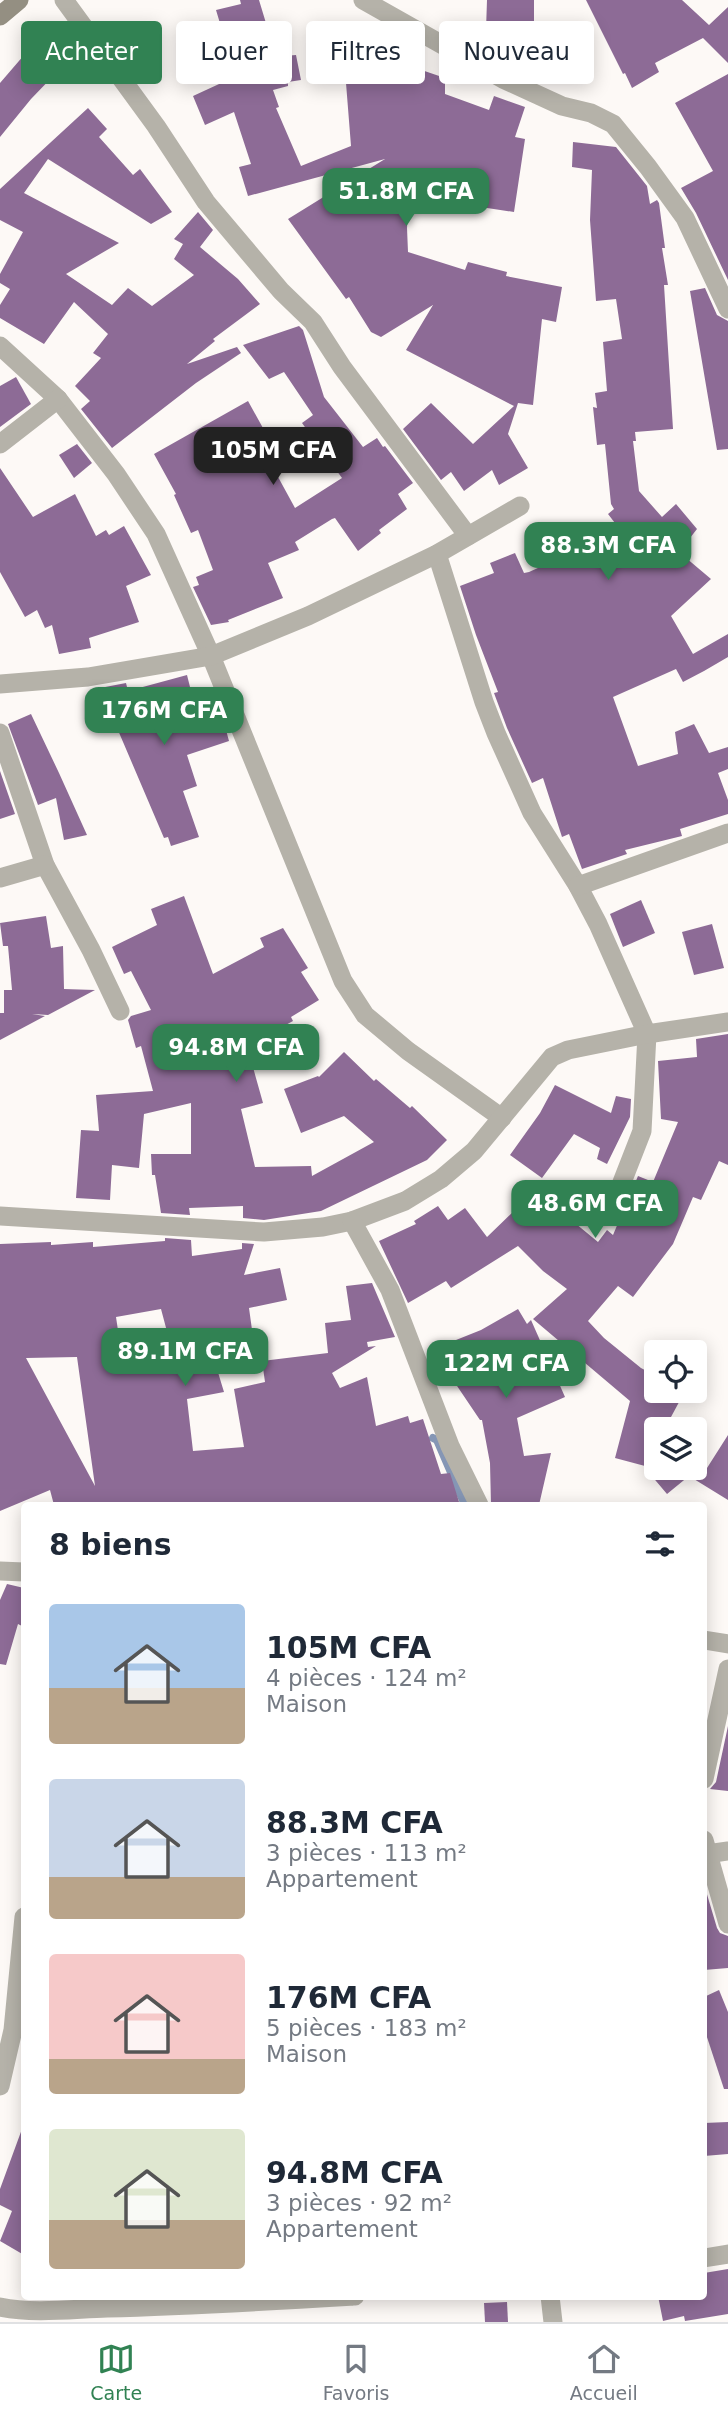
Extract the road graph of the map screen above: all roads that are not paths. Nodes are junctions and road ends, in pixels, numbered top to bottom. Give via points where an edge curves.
1 (19, 0) edge
2 (64, 0) edge
3 (363, 0) edge
4 (0, 16) edge
5 (728, 309) edge
6 (0, 346) edge
7 (58, 399) junction
8 (0, 444) edge
9 (520, 506) dead end
10 (468, 536) junction
11 (437, 554) junction
12 (211, 656) junction
13 (0, 684) edge
14 (0, 733) edge
15 (728, 833) edge
16 (45, 865) junction
17 (0, 878) edge
18 (578, 886) junction
19 (120, 1011) dead end
20 (728, 1022) edge
21 (648, 1034) junction
22 (502, 1118) junction
23 (610, 1213) dead end
24 (0, 1216) edge
25 (352, 1221) junction
26 (478, 1502) edge
27 (0, 1571) edge
28 (21, 1572) edge
29 (707, 1640) edge
30 (728, 1644) edge
31 (728, 1669) edge
32 (707, 1765) edge
33 (707, 1847) edge
34 (728, 1851) edge
35 (707, 1854) edge
36 (728, 1924) edge
37 (21, 1945) edge
38 (0, 2086) edge
39 (728, 2254) edge
40 (707, 2258) edge
41 (284, 2300) edge
42 (550, 2300) edge
43 (9, 2313) edge
44 (553, 2322) edge

1 - 4 main road
2 - 10 street via 206,202 313,322
3 - 5 street via 503,79 613,124 685,218
6 - 7 street
7 - 8 street
7 - 12 street via 156,534
9 - 10 street
10 - 11 street
11 - 12 street
11 - 18 street via 496,733 533,813
12 - 13 street via 88,677
12 - 22 street via 343,981 365,1015
14 - 16 street
15 - 18 street
16 - 17 street
16 - 19 street
18 - 21 street
20 - 21 street
21 - 22 street via 552,1057
21 - 23 street via 642,1131
22 - 25 street via 474,1151 441,1179 405,1201
24 - 25 street via 264,1233
25 - 26 street via 390,1290 450,1446
27 - 28 street
29 - 30 street
31 - 32 street
33 - 34 street
35 - 36 street
37 - 38 street
39 - 40 street
41 - 43 street
42 - 44 street

